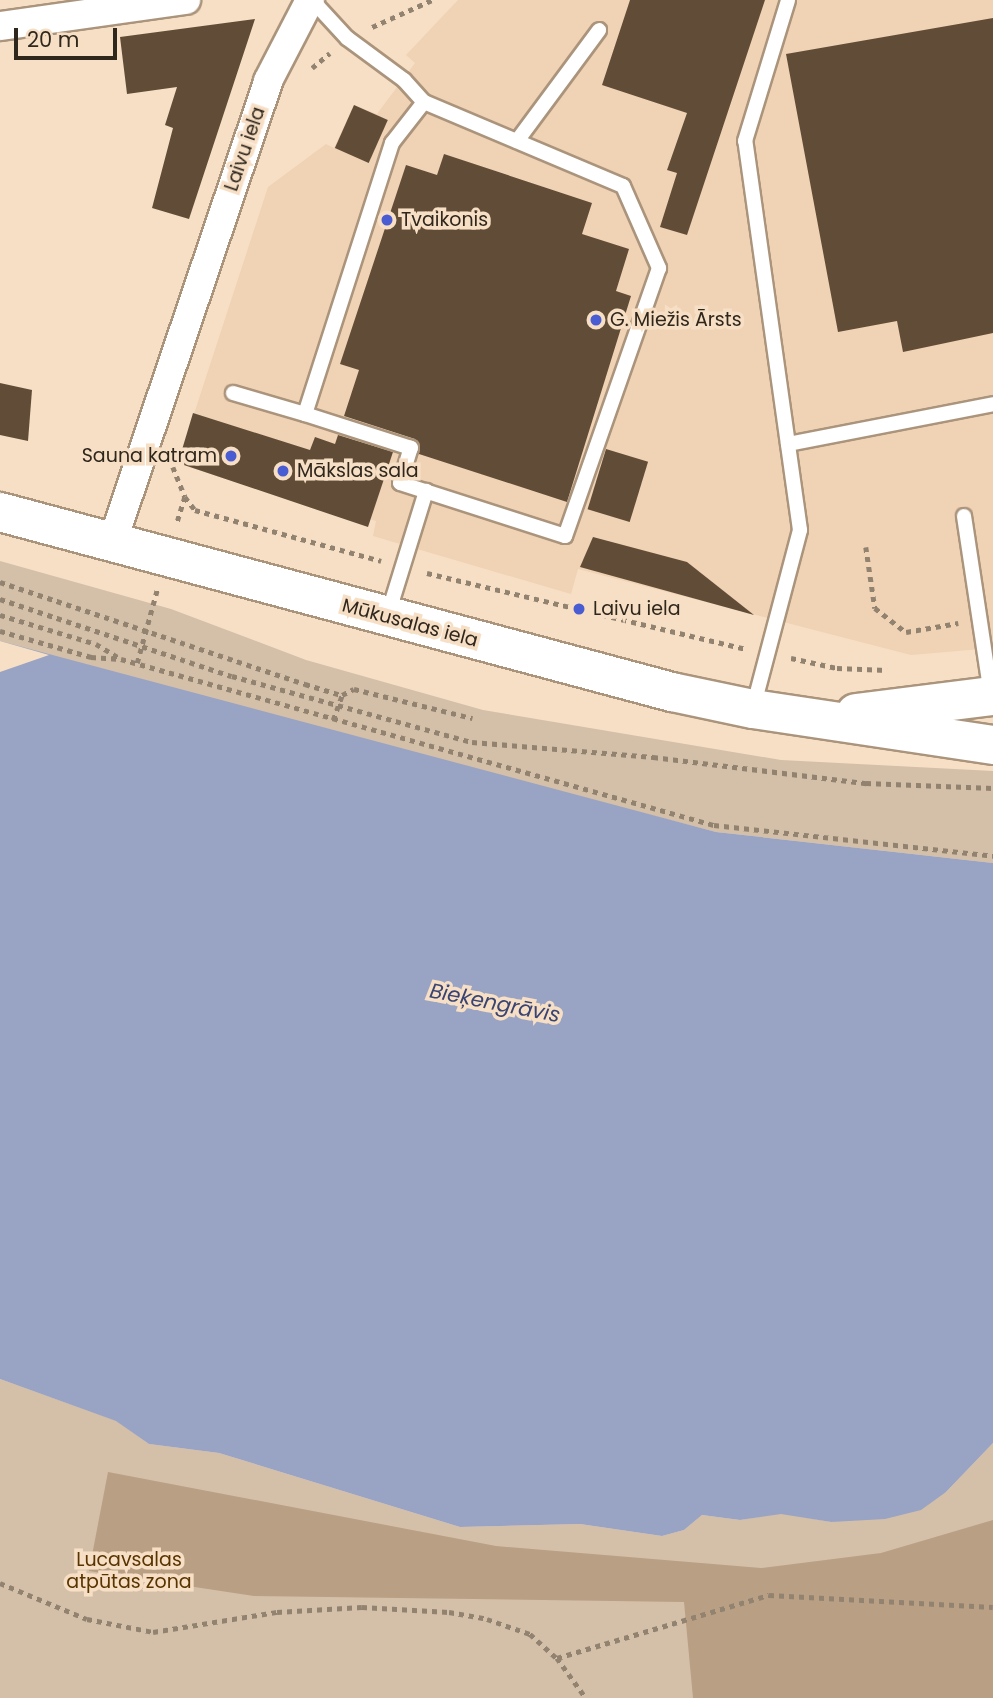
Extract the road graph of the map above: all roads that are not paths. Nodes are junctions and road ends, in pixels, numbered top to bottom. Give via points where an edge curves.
1 (187, 0) edge
2 (311, 0) edge
3 (788, 0) edge
4 (0, 26) edge
5 (599, 30) dead end
6 (424, 102) junction
7 (517, 141) junction
8 (233, 393) dead end
9 (993, 404) edge
10 (304, 414) junction
11 (788, 444) junction
12 (426, 491) junction
13 (0, 512) edge
14 (964, 516) dead end
15 (112, 543) junction
16 (387, 617) junction
17 (992, 696) edge
18 (753, 709) junction
19 (822, 718) junction
20 (993, 745) edge

1 - 4 street
2 - 6 lane via 347,38 404,80
2 - 15 street, Laivu iela via 268,80
3 - 11 lane via 746,141
5 - 7 lane
6 - 7 lane
6 - 10 lane via 392,143
7 - 12 lane via 623,186 659,268 565,536
8 - 10 lane
9 - 11 lane
10 - 12 lane via 411,448 400,483
11 - 18 lane via 800,530
12 - 16 lane
13 - 15 main road, Mūkusalas iela
14 - 17 lane
15 - 16 main road, Mūkusalas iela
16 - 18 main road, Mūkusalas iela
17 - 19 main road, Mūkusalas iela
18 - 19 main road, Mūkusalas iela
19 - 20 main road, Mūkusalas iela

